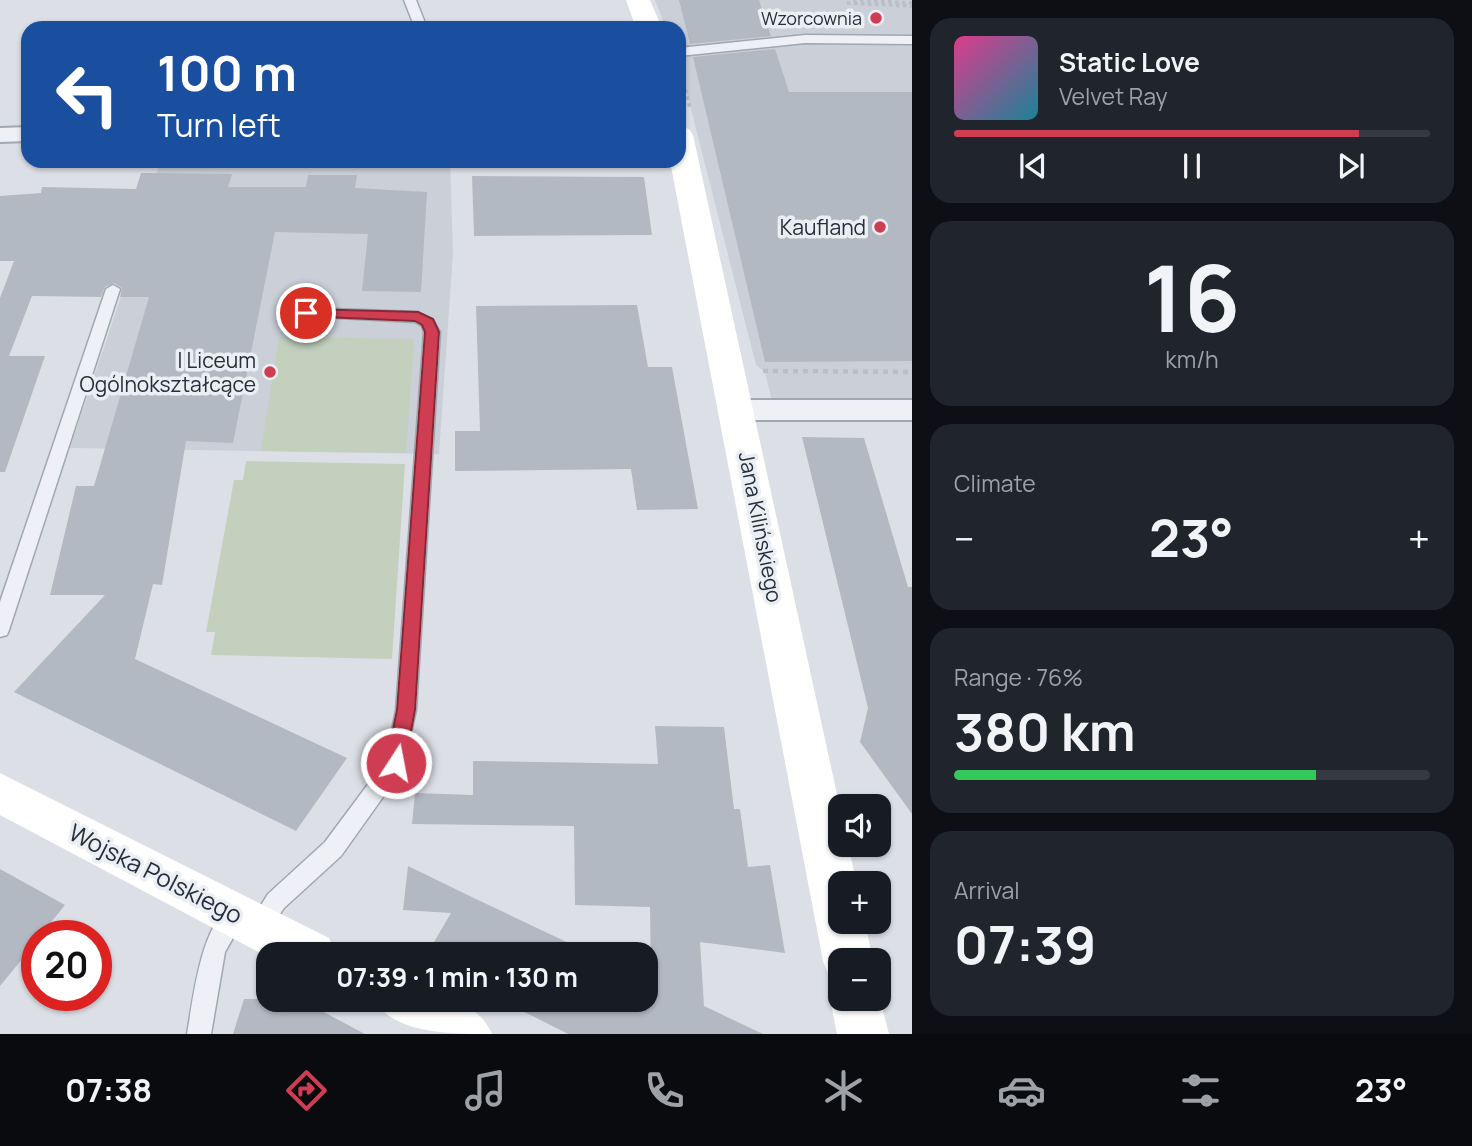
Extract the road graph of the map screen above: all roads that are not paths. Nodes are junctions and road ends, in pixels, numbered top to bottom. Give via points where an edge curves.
1 (410, 0) edge
2 (638, 0) edge
3 (418, 21) edge
4 (646, 21) edge
5 (912, 40) edge
6 (686, 51) edge
7 (21, 134) edge
8 (0, 135) edge
9 (686, 168) edge
10 (113, 289) dead end
11 (306, 313) dead end
12 (738, 410) junction
13 (912, 410) edge
14 (0, 630) edge
15 (0, 793) edge
16 (830, 871) edge
17 (247, 921) junction
18 (288, 942) edge
19 (858, 1011) edge
20 (424, 1012) edge
21 (198, 1034) edge
22 (466, 1034) edge
23 (863, 1034) edge

1 - 3 lane
2 - 4 street
5 - 6 lane via 804,38
7 - 8 street
9 - 12 street, Jana Kilińskiego
10 - 14 lane
11 - 17 lane via 410,316 428,323 432,332 406,710 396,763 333,849
12 - 13 street
12 - 16 street, Jana Kilińskiego
15 - 17 street, Wojska Polskiego
17 - 18 street, Wojska Polskiego
17 - 21 lane via 214,949
19 - 23 street
20 - 22 street

